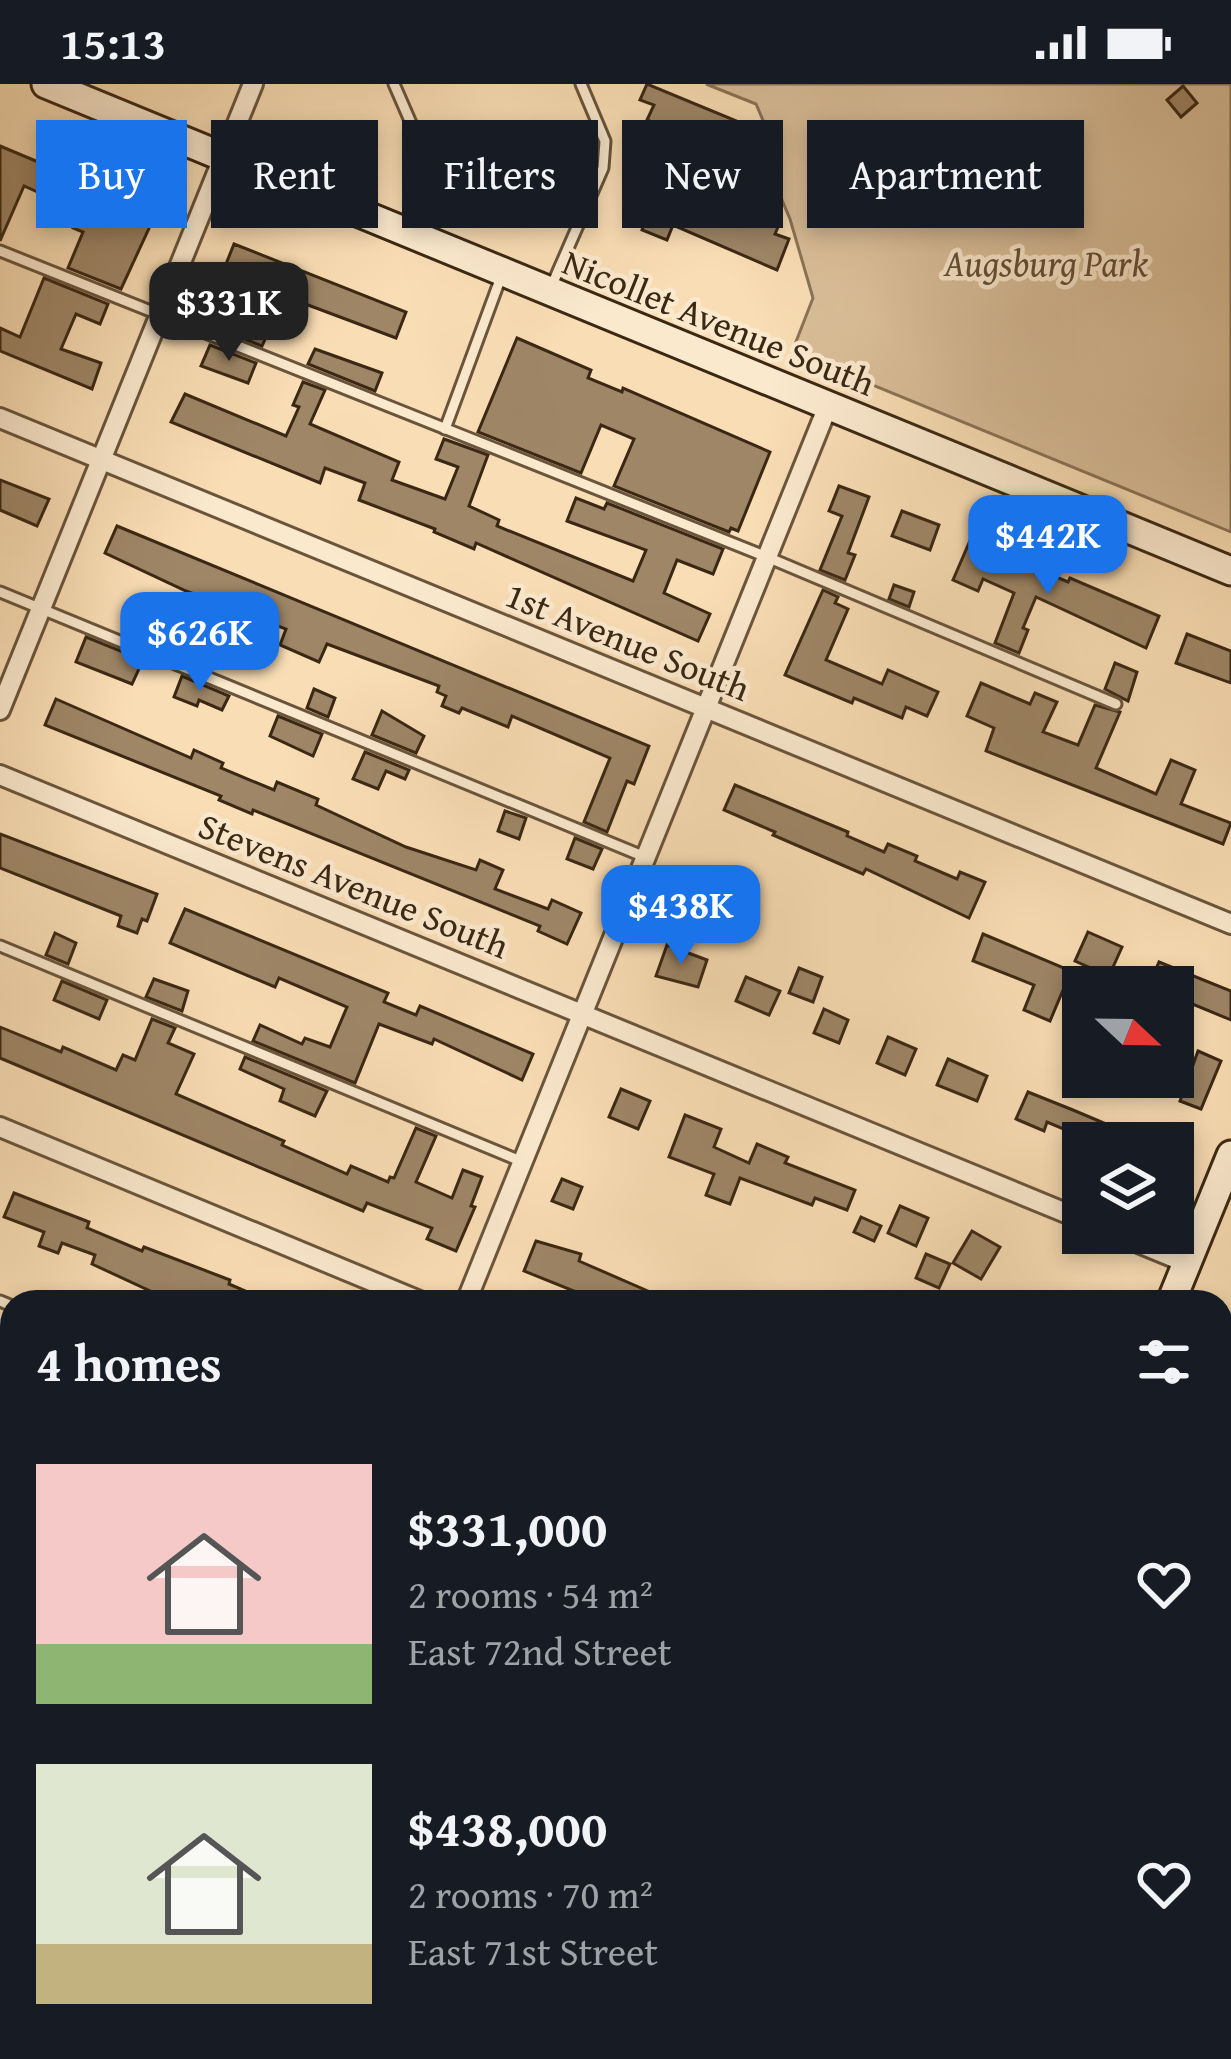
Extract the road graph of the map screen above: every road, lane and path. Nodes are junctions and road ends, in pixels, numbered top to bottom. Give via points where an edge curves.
1 (46, 84) edge
2 (253, 84) edge
3 (394, 84) edge
4 (580, 84) edge
5 (239, 120) edge
6 (410, 120) edge
7 (596, 120) edge
8 (598, 125) edge
9 (211, 152) edge
10 (598, 177) edge
11 (211, 189) edge
12 (378, 220) edge
13 (576, 228) edge
14 (0, 250) edge
15 (503, 272) junction
16 (550, 291) junction
17 (159, 316) junction
18 (828, 406) junction
19 (0, 418) edge
20 (445, 429) junction
21 (101, 460) junction
22 (767, 557) junction
23 (1231, 571) edge
24 (0, 592) edge
25 (41, 609) junction
26 (1116, 704) dead end
27 (706, 708) junction
28 (0, 710) edge
29 (0, 775) edge
30 (646, 857) junction
31 (1231, 924) edge
32 (0, 946) edge
33 (582, 1014) junction
34 (0, 1127) edge
35 (1231, 1155) edge
36 (523, 1162) junction
37 (1062, 1211) edge
38 (1165, 1254) edge
39 (1187, 1263) junction
40 (393, 1290) edge
41 (471, 1290) edge
42 (1176, 1290) edge

1 - 9 main road, Nicollet Avenue South
2 - 5 street
3 - 6 lane
4 - 7 lane
8 - 10 lane via 605,141
11 - 17 street
12 - 15 main road, Nicollet Avenue South
13 - 16 lane
14 - 17 lane
15 - 16 main road, Nicollet Avenue South
15 - 20 lane
16 - 18 main road, Nicollet Avenue South
17 - 20 lane
17 - 21 street
18 - 22 street
18 - 23 main road, Nicollet Avenue South
19 - 21 street, 1st Avenue South
20 - 22 lane
21 - 25 street
21 - 27 street, 1st Avenue South
22 - 26 lane
22 - 27 street
24 - 25 lane
25 - 28 street
25 - 30 lane
27 - 30 street
27 - 31 street, 1st Avenue South
29 - 33 street, Stevens Avenue South
30 - 33 street
32 - 36 lane
33 - 36 street
33 - 37 street, Stevens Avenue South
34 - 40 street
35 - 39 main road
36 - 41 street
38 - 39 street
39 - 42 main road

